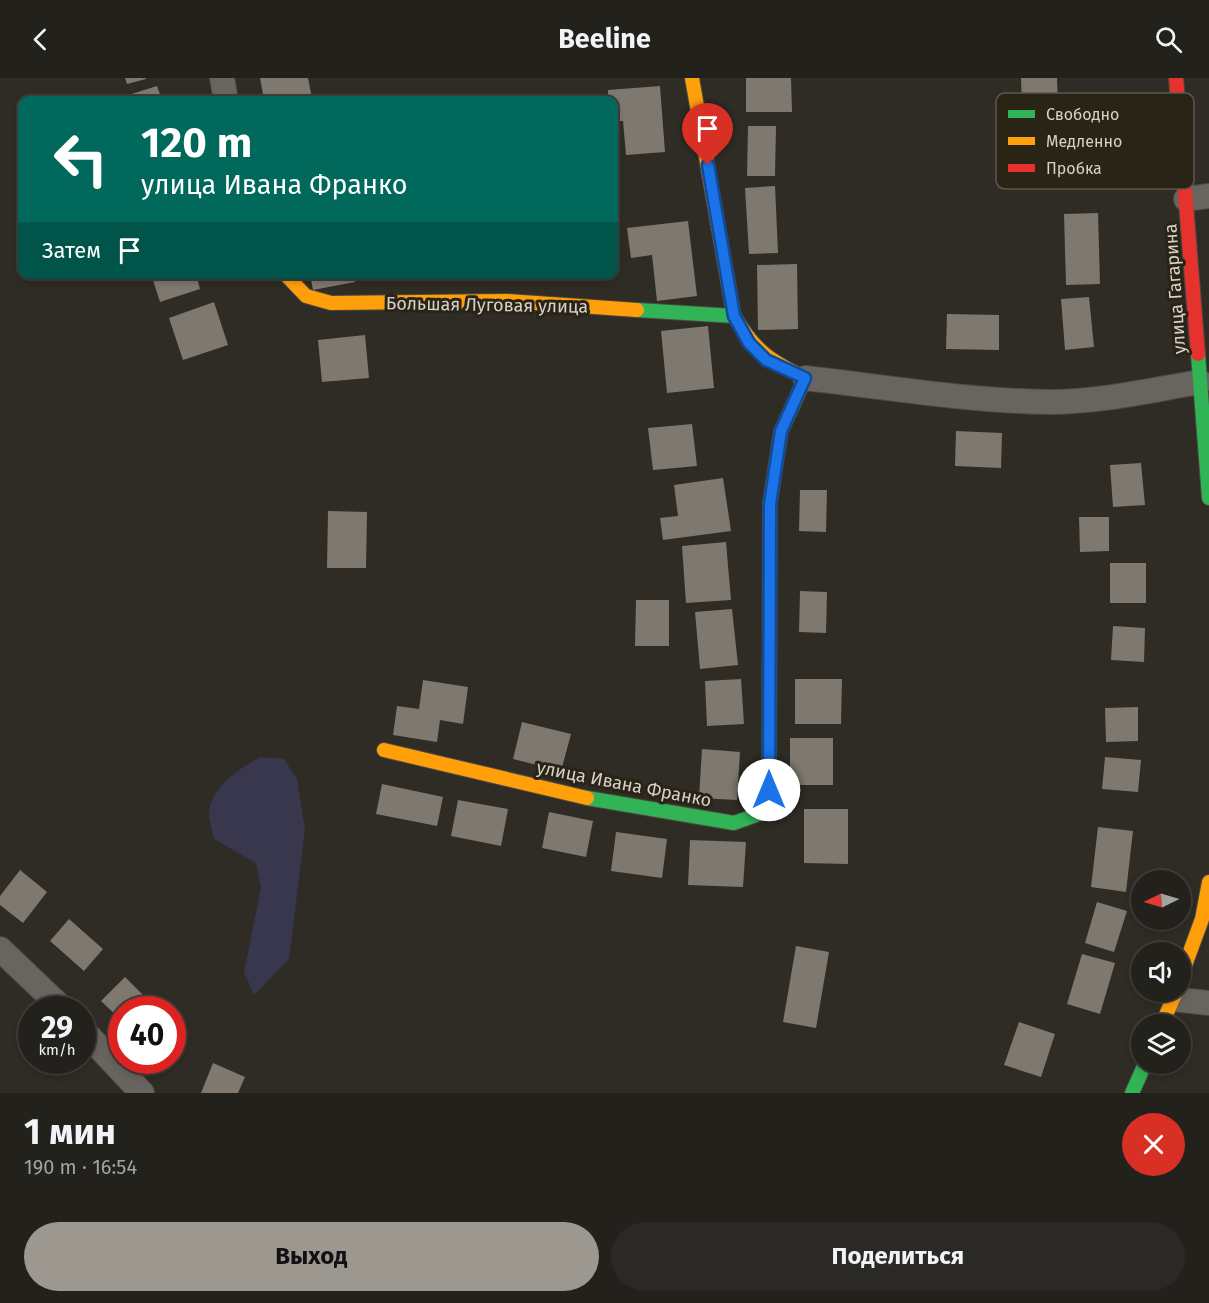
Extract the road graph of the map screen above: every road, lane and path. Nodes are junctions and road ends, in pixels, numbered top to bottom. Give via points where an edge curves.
1 (222, 78) edge
2 (692, 78) edge
3 (1176, 78) edge
4 (1179, 93) edge
5 (225, 96) edge
6 (1194, 176) edge
7 (1198, 198) edge
8 (290, 279) edge
9 (734, 316) junction
10 (805, 378) junction
11 (1200, 382) junction
12 (1209, 498) edge
13 (384, 750) dead end
14 (1209, 882) edge
15 (0, 949) edge
16 (1191, 950) edge
17 (49, 996) edge
18 (1191, 996) edge
19 (1209, 1003) edge
20 (96, 1044) edge
21 (1141, 1074) edge
22 (142, 1093) edge
23 (1132, 1093) edge

1 - 5 street
2 - 9 street
3 - 4 street, улица Гагарина
6 - 7 street, улица Гагарина
7 - 11 street, улица Гагарина
8 - 9 street, Большая Луговая улица via 306,296 332,303 507,301
9 - 10 street via 749,343 766,360
10 - 11 street via 1052,402
10 - 13 street, улица Ивана Франко via 781,431 770,504 769,790 759,814 734,823 605,802
11 - 12 street, улица Гагарина
14 - 16 street
15 - 17 street
18 - 19 street
20 - 22 street
21 - 23 street

